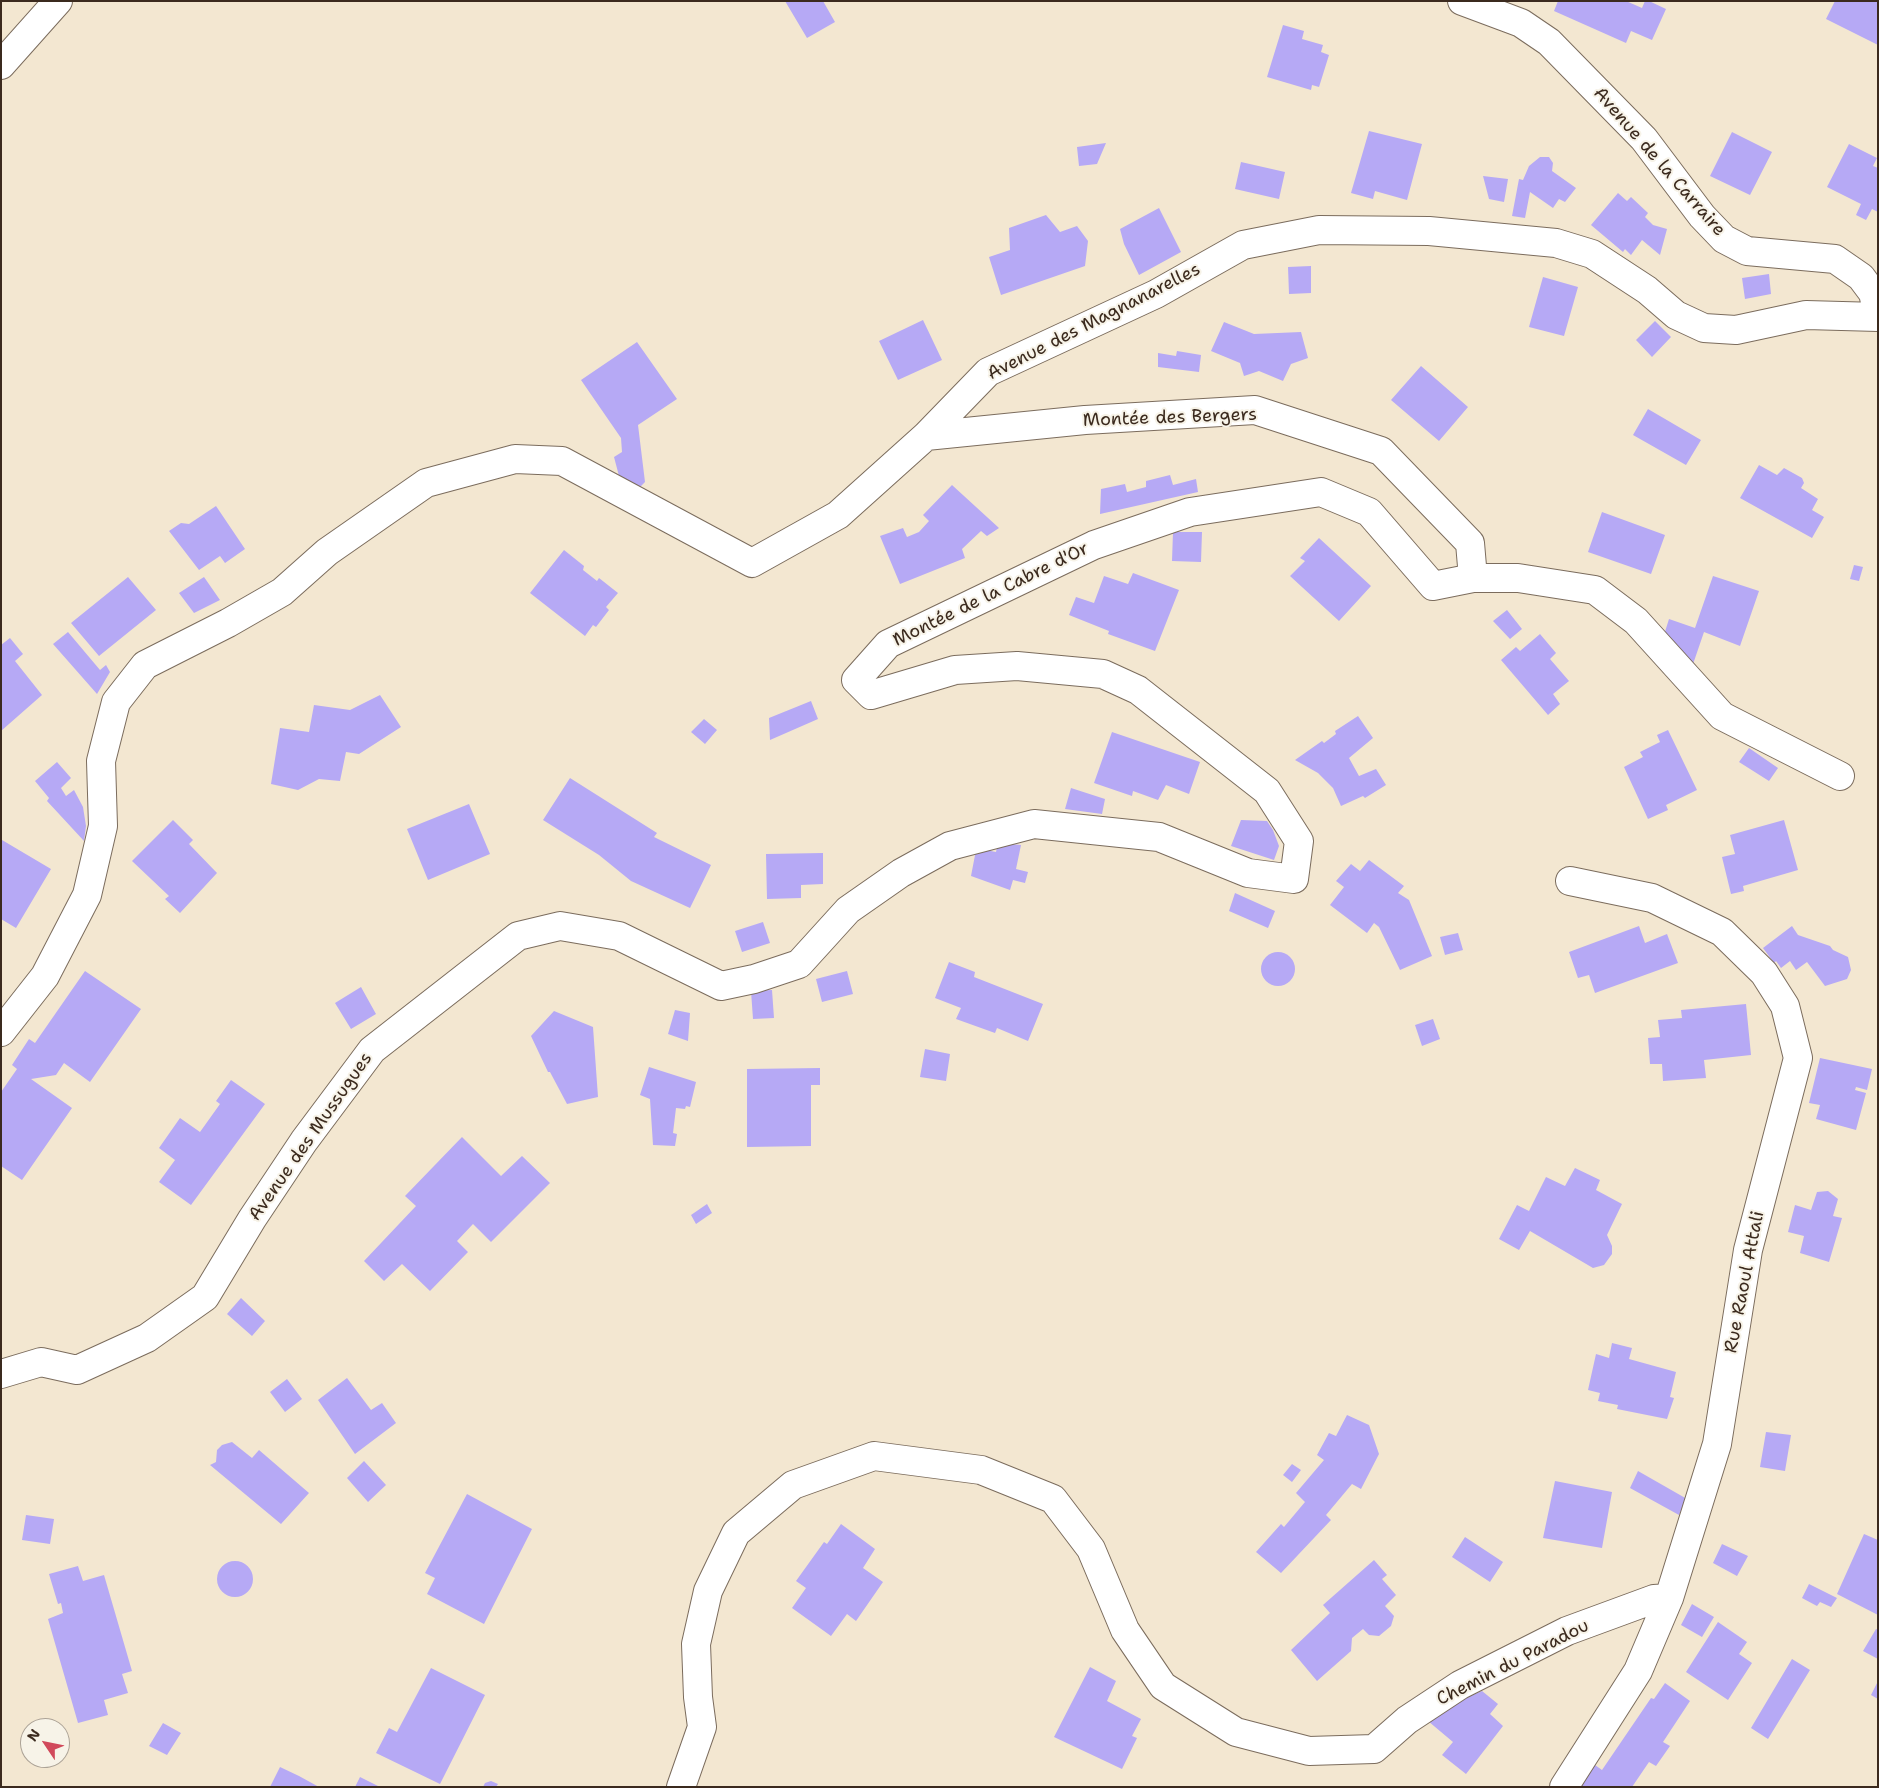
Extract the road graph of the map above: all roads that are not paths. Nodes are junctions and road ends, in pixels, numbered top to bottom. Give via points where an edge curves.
1 (58, 1) edge
2 (1462, 1) edge
3 (1, 65) edge
4 (1878, 316) edge
5 (926, 436) junction
6 (1473, 578) junction
7 (1840, 776) dead end
8 (1294, 878) joint
9 (1570, 881) dead end
10 (1, 1032) edge
11 (1, 1374) edge
12 (1669, 1598) junction
13 (681, 1787) edge
14 (1564, 1787) edge

1 - 3 street
2 - 4 street, Avenue de la Carraire via 1521,23 1550,42 1644,139 1702,216 1724,239 1747,251 1835,259 1861,277 1873,292
4 - 5 street, Avenue des Magnanarelles via 1806,315 1736,330 1704,328 1676,315 1648,290 1592,254 1556,243 1429,231 1319,230 1243,245 1156,294 988,372
5 - 6 street, Montée des Bergers via 1085,420 1255,410 1381,451 1470,544
5 - 10 street, Avenue des Magnanarelles via 838,514 752,563 562,461 515,459 426,483 327,552 282,592 145,665 116,702 101,761 103,826 88,895 45,976
6 - 7 street via 1518,578 1595,590 1636,621 1722,716
6 - 8 street, Montée de la Cabre d'Or via 1433,586 1369,512 1321,492 1190,512 1094,545 888,644 856,680 871,694 955,670 1018,666 1103,674 1138,690 1267,792 1299,841
8 - 11 street, Avenue des Mussugues via 1248,874 1159,837 1034,824 950,846 909,868 848,910 799,964 754,979 721,986 619,936 560,926 518,936 372,1050 304,1141 205,1297 147,1338 77,1370 41,1362
9 - 12 street, Rue Raoul Attali via 1652,898 1722,932 1764,973 1784,1006 1798,1058 1748,1250 1717,1444
12 - 13 street, Chemin du Paradou via 1654,1599 1567,1631 1460,1686 1407,1720 1374,1749 1309,1751 1236,1732 1164,1686 1125,1630 1091,1549 1053,1500 981,1470 874,1456 793,1485 736,1533 708,1591 696,1644 702,1727
12 - 14 street, Rue Raoul Attali via 1638,1671

